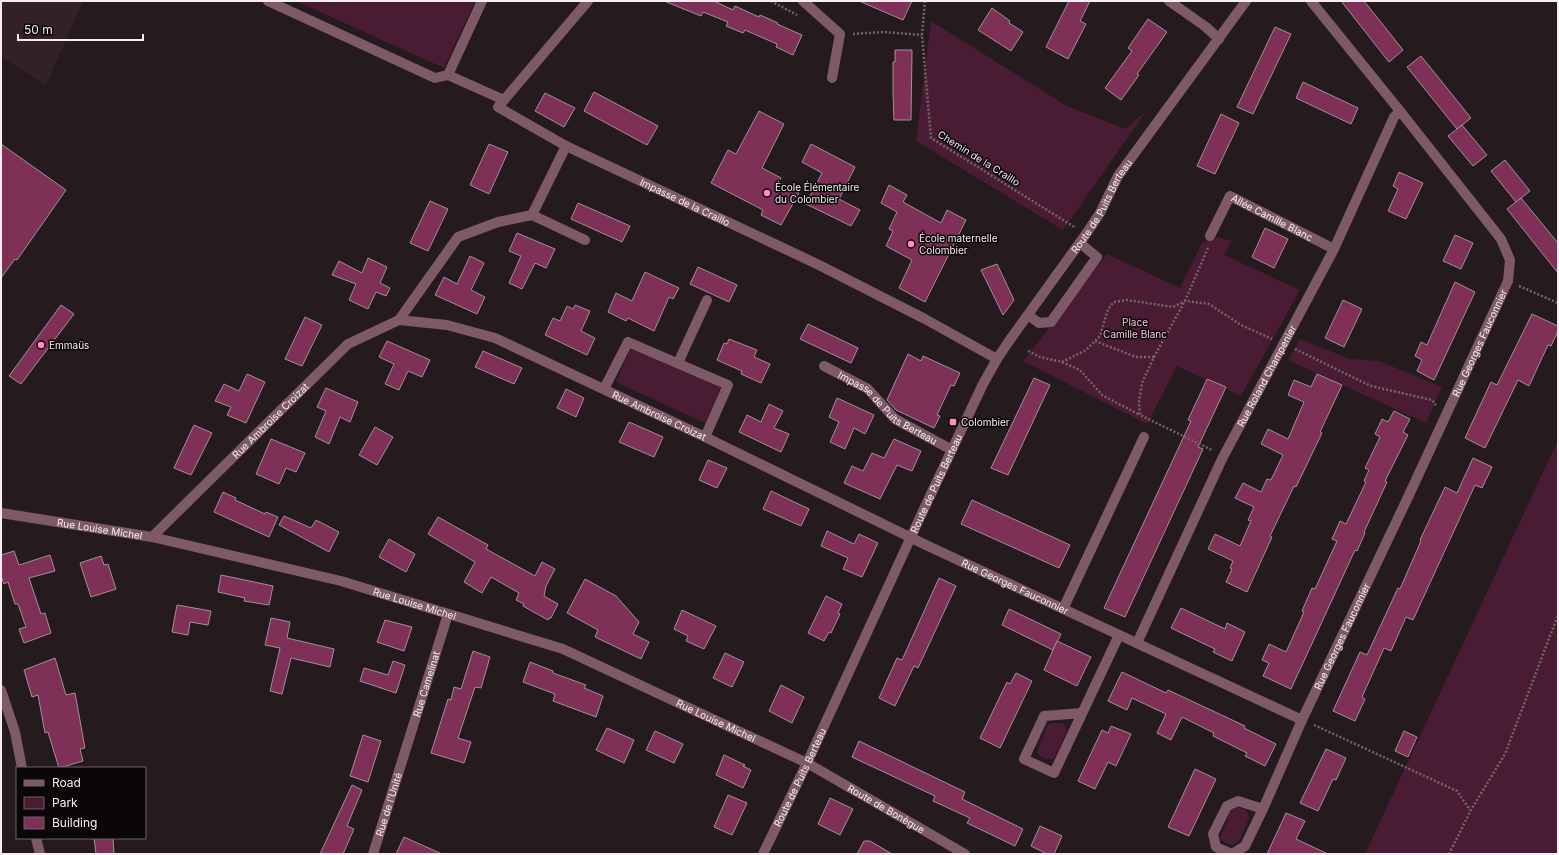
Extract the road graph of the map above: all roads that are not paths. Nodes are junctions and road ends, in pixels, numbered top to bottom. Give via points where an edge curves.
1 (268, 1) edge
2 (482, 1) edge
3 (588, 1) edge
4 (1169, 1) edge
5 (1246, 1) edge
6 (1310, 1) edge
7 (804, 2) edge
8 (1219, 39) junction
9 (448, 75) junction
10 (832, 78) dead end
11 (504, 100) junction
12 (1400, 111) junction
13 (566, 146) junction
14 (532, 215) junction
15 (1210, 236) road end
16 (585, 240) dead end
17 (1080, 243) junction
18 (1334, 249) junction
19 (707, 300) dead end
20 (1028, 315) junction
21 (399, 320) junction
22 (997, 359) junction
23 (678, 363) junction
24 (824, 366) dead end
25 (604, 389) junction
26 (705, 437) junction
27 (1144, 437) dead end
28 (952, 450) junction
29 (1, 513) edge
30 (152, 537) junction
31 (911, 538) junction
32 (1063, 609) junction
33 (448, 614) junction
34 (1119, 635) junction
35 (1137, 643) junction
36 (1, 690) edge
37 (1082, 713) junction
38 (1302, 720) junction
39 (403, 754) joint
40 (807, 763) junction
41 (22, 767) edge
42 (1264, 809) junction
43 (36, 839) edge
44 (40, 854) edge
45 (373, 854) edge
46 (763, 854) edge
47 (965, 854) edge

1 - 9 street via 435,78
2 - 9 street
3 - 11 street
4 - 8 street
5 - 8 street, Route de Puits Berteau
6 - 12 street, Rue Georges Fauconnier
7 - 10 street via 840,34
8 - 17 street, Route de Puits Berteau via 1118,176 1100,213
9 - 11 street
11 - 13 street, Impasse de la Craillo via 498,107
12 - 18 street, Rue Roland Champenier via 1394,117
12 - 38 street, Rue Georges Fauconnier via 1501,239 1510,260 1508,281
13 - 14 street
13 - 22 street, Impasse de la Craillo via 817,264 925,318
14 - 16 street
14 - 21 street, Rue Ambroise Croizat via 498,222 458,237
15 - 18 street, Allée Camille Blanc via 1230,196
17 - 20 street, Route de Puits Berteau
17 - 20 street via 1097,257 1051,322 1039,322
18 - 35 street, Rue Roland Champenier via 1222,459
19 - 23 street
20 - 22 street, Route de Puits Berteau
21 - 25 street, Rue Ambroise Croizat via 447,326 495,338
21 - 30 street, Rue Ambroise Croizat via 348,344
22 - 28 street, Route de Puits Berteau
23 - 25 street via 628,342
23 - 26 street via 728,385
24 - 28 street, Impasse de Puits Berteau via 868,388 895,419
25 - 26 street, Rue Ambroise Croizat
26 - 31 street, Rue Ambroise Croizat
27 - 32 street
28 - 31 street, Route de Puits Berteau
29 - 30 street, Rue Louise Michel
30 - 33 street, Rue Louise Michel via 340,581
31 - 32 street, Rue Georges Fauconnier
31 - 40 street, Route de Puits Berteau
32 - 34 street, Rue Georges Fauconnier
33 - 39 street, Rue Camelinat
33 - 40 street, Rue Louise Michel via 563,649
34 - 35 street, Rue Georges Fauconnier
34 - 37 street
35 - 38 street, Rue Georges Fauconnier
36 - 41 street via 15,732
37 - 37 street via 1054,773 1024,759 1044,716
38 - 42 street, Rue Georges Fauconnier
39 - 45 street, Rue de l'Unité
40 - 46 street, Route de Puits Berteau
40 - 47 street, Route de Bonègue
42 - 42 street, Rue Georges Fauconnier via 1245,846 1232,854 1216,847 1213,834 1227,806 1238,801
43 - 44 street

